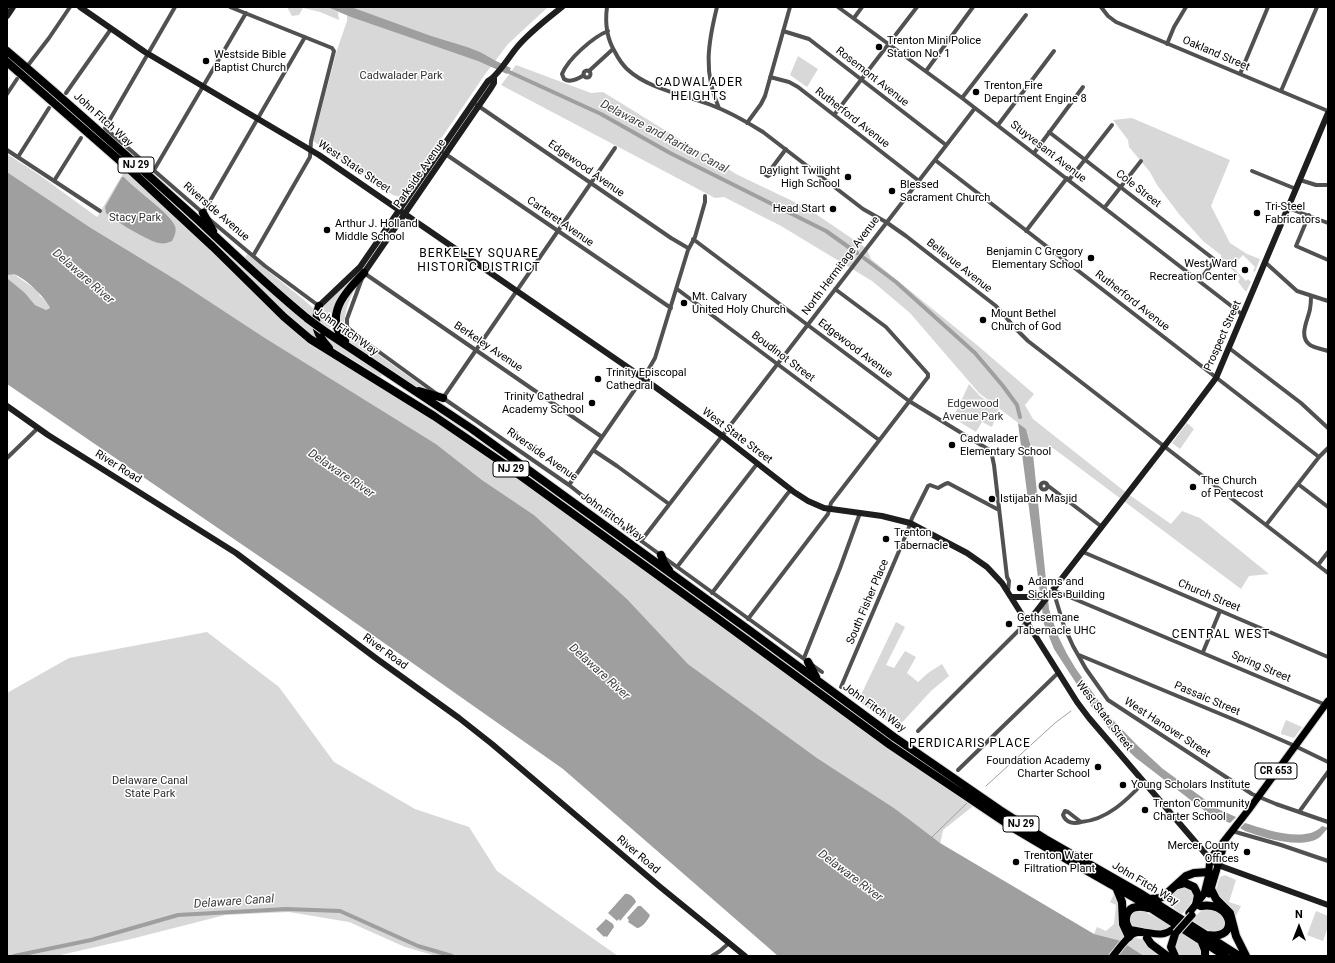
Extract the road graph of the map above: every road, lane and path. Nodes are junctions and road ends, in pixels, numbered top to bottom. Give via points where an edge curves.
1 (13, 7) edge
2 (70, 7) edge
3 (80, 7) edge
4 (175, 7) edge
5 (230, 7) edge
6 (562, 7) edge
7 (607, 7) edge
8 (717, 7) edge
9 (790, 7) edge
10 (838, 7) edge
11 (862, 7) edge
12 (917, 7) edge
13 (973, 7) edge
14 (1101, 7) edge
15 (1186, 7) edge
16 (1268, 7) edge
17 (1317, 7) edge
18 (246, 13) junction
19 (1026, 15) dead end
20 (7, 16) edge
21 (854, 18) junction
22 (111, 29) junction
23 (608, 31) junction
24 (783, 31) junction
25 (305, 37) junction
26 (889, 44) junction
27 (1167, 44) junction
28 (613, 49) junction
29 (7, 51) edge
30 (1054, 51) dead end
31 (148, 54) junction
32 (7, 62) edge
33 (29, 64) dead end
34 (926, 71) junction
35 (1240, 74) junction
36 (770, 77) junction
37 (17, 79) dead end
38 (862, 80) junction
39 (203, 86) junction
40 (1083, 87) dead end
41 (1281, 91) junction
42 (66, 93) dead end
43 (7, 94) edge
44 (962, 98) junction
45 (476, 104) junction
46 (49, 108) dead end
47 (720, 108) junction
48 (975, 108) junction
49 (1328, 112) edge
50 (834, 115) junction
51 (258, 118) junction
52 (747, 122) junction
53 (998, 125) junction
54 (1112, 125) dead end
55 (1050, 132) junction
56 (81, 138) dead end
57 (946, 145) junction
58 (615, 148) dead end
59 (786, 149) junction
60 (7, 150) edge
61 (310, 150) junction
62 (443, 152) junction
63 (1034, 153) junction
64 (18, 157) junction
65 (1085, 159) junction
66 (935, 160) junction
67 (1141, 161) dead end
68 (771, 169) dead end
69 (154, 170) junction
70 (1252, 171) dead end
71 (1068, 179) junction
72 (1300, 180) junction
73 (54, 181) junction
74 (919, 181) junction
75 (591, 184) junction
76 (1328, 185) edge
77 (1121, 187) junction
78 (1296, 189) junction
79 (705, 196) dead end
80 (1104, 207) junction
81 (1288, 208) junction
82 (100, 211) dead end
83 (402, 212) junction
84 (203, 213) junction
85 (1309, 215) junction
86 (886, 222) junction
87 (1328, 223) edge
88 (1026, 231) junction
89 (558, 232) junction
90 (693, 239) junction
91 (688, 248) junction
92 (234, 254) junction
93 (253, 256) junction
94 (1328, 260) edge
95 (1266, 263) junction
96 (364, 273) junction
97 (1199, 281) junction
98 (677, 289) junction
99 (835, 289) junction
100 (517, 291) junction
101 (1310, 296) junction
102 (1328, 301) edge
103 (319, 306) junction
104 (671, 308) junction
105 (1243, 315) junction
106 (807, 325) junction
107 (347, 326) joint
108 (1229, 348) junction
109 (352, 349) junction
110 (476, 350) junction
111 (1328, 351) edge
112 (777, 364) junction
113 (365, 374) junction
114 (643, 378) junction
115 (1216, 378) junction
116 (410, 388) junction
117 (443, 398) junction
118 (909, 401) junction
119 (7, 406) edge
120 (38, 428) junction
121 (1328, 428) edge
122 (722, 435) junction
123 (602, 437) junction
124 (879, 440) junction
125 (1164, 446) junction
126 (1328, 448) edge
127 (593, 450) junction
128 (1319, 457) junction
129 (7, 458) edge
130 (757, 464) junction
131 (1298, 484) junction
132 (569, 485) junction
133 (1047, 485) dead end
134 (792, 490) junction
135 (669, 504) junction
136 (1328, 507) edge
137 (829, 509) junction
138 (1000, 510) junction
139 (860, 513) junction
140 (910, 523) junction
141 (1266, 525) junction
142 (1102, 527) junction
143 (641, 541) junction
144 (1083, 552) junction
145 (1328, 552) edge
146 (661, 555) junction
147 (1318, 565) junction
148 (677, 567) junction
149 (1328, 572) edge
150 (674, 575) junction
151 (1007, 577) junction
152 (1000, 580) junction
153 (1053, 590) junction
154 (712, 593) junction
155 (1010, 594) junction
156 (1047, 596) junction
157 (1220, 611) junction
158 (748, 619) junction
159 (1028, 622) junction
160 (1203, 652) junction
161 (1078, 655) junction
162 (1328, 657) edge
163 (806, 660) junction
164 (822, 672) dead end
165 (1059, 672) junction
166 (818, 680) junction
167 (841, 687) dead end
168 (1327, 704) edge
169 (918, 731) dead end
170 (1295, 746) junction
171 (1328, 762) edge
172 (958, 770) dead end
173 (1328, 772) edge
174 (1144, 782) junction
175 (1258, 797) junction
176 (1299, 812) junction
177 (1081, 822) dead end
178 (1327, 822) edge
179 (1234, 829) junction
180 (1227, 838) junction
181 (1210, 859) junction
182 (1328, 861) edge
183 (1218, 865) junction
184 (1209, 872) junction
185 (1177, 885) junction
186 (1116, 887) junction
187 (1211, 889) junction
188 (1170, 892) junction
189 (1150, 904) junction
190 (1198, 905) junction
191 (1328, 905) edge
192 (1173, 913) junction
193 (1174, 932) junction
194 (1144, 935) junction
195 (1129, 938) junction
196 (1204, 938) junction
197 (729, 943) junction
198 (712, 956) edge
199 (745, 956) edge
200 (1113, 956) edge
201 (1167, 956) edge
202 (1175, 956) edge
203 (1205, 956) edge
204 (1226, 956) edge
205 (1239, 956) edge
206 (1246, 956) edge

1 - 20 street
2 - 33 street
3 - 22 street, West State Street
4 - 31 street
5 - 18 street
6 - 45 street, Parkside Avenue via 532,31 512,52 494,78 488,81
7 - 23 street, Bellevue Avenue
8 - 47 street via 708,49 708,64 713,93
9 - 24 street
10 - 21 street, Stuyvesant Avenue
11 - 21 street
12 - 26 street
13 - 34 street
14 - 27 street, Oakland Street via 1116,22
15 - 27 street
16 - 35 street
17 - 41 street
18 - 25 street
18 - 39 street
19 - 44 street
21 - 26 street, Stuyvesant Avenue
22 - 31 street, West State Street
22 - 42 street
23 - 28 street, Bellevue Avenue
23 - 28 street via 596,37 569,64 562,74 564,79 577,80 584,75 588,77 589,71
24 - 36 street
24 - 38 street, Rosemont Avenue via 809,39
25 - 51 street
25 - 61 street via 334,51
26 - 34 street, Stuyvesant Avenue
26 - 38 street
27 - 35 street, Oakland Street
28 - 47 street, Bellevue Avenue via 623,65 639,78
29 - 92 highway, John Fitch Way / NJ 29
30 - 53 street
31 - 39 street, West State Street
31 - 69 street, Riverside Avenue via 105,128
32 - 113 highway, John Fitch Way / NJ 29 via 132,172 284,317 310,339
34 - 44 street, Stuyvesant Avenue
35 - 41 street, Oakland Street
36 - 50 street, Rutherford Avenue via 794,85
36 - 52 street via 763,100
37 - 43 street
38 - 50 street
38 - 57 street, Rosemont Avenue
39 - 51 street, West State Street
39 - 69 street
40 - 55 street
41 - 49 street, Oakland Street
44 - 48 street, Stuyvesant Avenue
45 - 62 street, Parkside Avenue
45 - 75 street, Edgewood Avenue
46 - 64 street
47 - 52 street, Bellevue Avenue
48 - 53 street, Stuyvesant Avenue
48 - 57 street, North Hermitage Avenue
49 - 72 street, Prospect Street
50 - 74 street, Rutherford Avenue
51 - 61 street, West State Street
51 - 84 street
52 - 59 street, Bellevue Avenue
53 - 63 street, Stuyvesant Avenue
54 - 65 street
55 - 63 street
55 - 65 street, Cole Street
56 - 73 street
57 - 66 street, North Hermitage Avenue
58 - 75 street
59 - 68 street
59 - 86 street, Bellevue Avenue via 863,209
60 - 64 street
61 - 83 street, West State Street
61 - 93 street via 310,157
62 - 83 street, Parkside Avenue
62 - 89 street, Carteret Avenue
63 - 71 street, Stuyvesant Avenue
64 - 73 street
65 - 71 street
65 - 77 street, Cole Street
66 - 74 street, North Hermitage Avenue
66 - 88 street, Rutherford Avenue
67 - 77 street
69 - 84 street, Riverside Avenue
70 - 78 street
71 - 80 street, Stuyvesant Avenue
71 - 88 street
72 - 76 street via 1316,185
72 - 78 street, Prospect Street
73 - 82 street
74 - 86 street, North Hermitage Avenue
75 - 89 street
75 - 91 street, Edgewood Avenue
77 - 80 street
77 - 97 street, Cole Street via 1215,260
78 - 81 street, Prospect Street
79 - 90 street
80 - 97 street, Stuyvesant Avenue
81 - 85 street
81 - 95 street, Prospect Street
83 - 96 street, Parkside Avenue
83 - 100 street, West State Street
83 - 103 street, Parkside Avenue via 357,271
84 - 92 highway via 211,228
84 - 93 street, Riverside Avenue
85 - 87 street
85 - 94 street via 1296,246
86 - 99 street, North Hermitage Avenue
86 - 125 street, Bellevue Avenue via 996,306 1028,341
88 - 115 street, Rutherford Avenue
89 - 100 street
89 - 104 street, Carteret Avenue
90 - 91 street
90 - 106 street, Edgewood Avenue
91 - 98 street
92 - 109 highway, John Fitch Way / NJ 29, bridge via 308,320
93 - 103 street, Riverside Avenue
95 - 101 street via 1297,291
95 - 105 street, Prospect Street
96 - 107 street, Parkside Avenue via 351,305
96 - 109 highway via 347,292 336,314 338,332
96 - 110 street, Berkeley Avenue
97 - 105 street, Stuyvesant Avenue
98 - 104 street
98 - 112 street, Boudinot Street
99 - 106 street, North Hermitage Avenue
99 - 118 street via 886,327 928,374
100 - 110 street
100 - 114 street, West State Street
101 - 102 street
101 - 111 street via 1305,337 1312,346
103 - 113 highway via 316,319 322,341
104 - 114 street via 655,358
105 - 108 street, Prospect Street
106 - 112 street, North Hermitage Avenue
106 - 118 street, Edgewood Avenue
107 - 117 street, Riverside Avenue
108 - 115 street, Prospect Street
108 - 121 street via 1301,403
109 - 116 highway, John Fitch Way / NJ 29
110 - 117 street
110 - 123 street, Berkeley Avenue
112 - 122 street, North Hermitage Avenue
112 - 124 street, Boudinot Street
113 - 186 highway, John Fitch Way / NJ 29 via 434,416 500,461 890,745 1015,829
114 - 122 street, West State Street
114 - 123 street
115 - 125 street, Prospect Street
115 - 128 street, Rutherford Avenue
116 - 117 highway
116 - 150 highway, John Fitch Way / NJ 29
117 - 132 street, Riverside Avenue
118 - 124 street
118 - 138 street, Edgewood Avenue via 991,451
119 - 120 street, River Road
120 - 129 street
120 - 197 street, River Road via 236,553 458,717
122 - 130 street, West State Street
122 - 135 street, North Hermitage Avenue
123 - 127 street
124 - 137 street
125 - 141 street, Bellevue Avenue
125 - 142 street, Prospect Street
126 - 128 street
127 - 132 street
127 - 135 street
128 - 131 street
130 - 134 street, West State Street
130 - 148 street
131 - 136 street
131 - 141 street
132 - 143 street, Riverside Avenue
133 - 142 street
134 - 137 street, West State Street via 816,505
134 - 154 street
135 - 143 street, North Hermitage Avenue
137 - 139 street, West State Street
137 - 158 street via 828,514
138 - 140 street, South Fisher Place via 946,483 938,488 929,485
138 - 151 street
139 - 140 street, West State Street
139 - 163 street
140 - 152 street, West State Street via 967,553
140 - 167 street, South Fisher Place
141 - 147 street, Bellevue Avenue
142 - 144 street, Prospect Street
143 - 146 street, Riverside Avenue
144 - 153 street, Prospect Street
144 - 157 street, Church Street
145 - 147 street
146 - 148 street, Riverside Avenue
146 - 150 highway
147 - 149 street, Bellevue Avenue
148 - 154 street, Riverside Avenue
150 - 166 highway, John Fitch Way / NJ 29
151 - 152 street
151 - 155 street
152 - 155 street, West State Street
153 - 156 street, Prospect Street
153 - 160 street, Spring Street
153 - 161 street, West Hanover Street via 1064,626
154 - 158 street, Riverside Avenue
155 - 156 street
155 - 159 street, West State Street
156 - 159 street, Prospect Street
157 - 160 street
157 - 162 street, Church Street
158 - 163 street, Riverside Avenue
159 - 165 street, West State Street
159 - 169 street
160 - 168 street, Spring Street
161 - 170 street, Passaic Street
161 - 175 street, West Hanover Street via 1108,700
163 - 164 street, Riverside Avenue
163 - 166 highway
165 - 172 street
165 - 174 street, West State Street via 1089,718
166 - 189 highway, John Fitch Way / NJ 29 via 894,737 1000,810
168 - 170 main road, CR 653
170 - 171 street, Passaic Street
170 - 175 main road, CR 653
173 - 176 street
174 - 177 street via 1114,810
174 - 181 street, West State Street
175 - 176 street, West Hanover Street
175 - 179 main road, CR 653
176 - 178 street, West Hanover Street
179 - 180 main road
179 - 182 street
180 - 181 main road
180 - 183 main road
181 - 183 street, West State Street
181 - 184 main road
183 - 187 main road
183 - 191 street, West State Street
184 - 185 highway via 1190,873
184 - 190 main road
185 - 188 highway
185 - 190 highway via 1186,883 1194,887 1198,895
186 - 189 highway, John Fitch Way / NJ 29
186 - 195 highway via 1122,902 1123,924
187 - 190 main road
187 - 206 highway via 1216,899 1231,915 1236,936
188 - 189 highway
188 - 192 highway via 1168,903
189 - 192 highway, John Fitch Way / NJ 29
189 - 194 highway via 1132,908 1127,913 1126,922 1129,928
189 - 196 highway, John Fitch Way / NJ 29
190 - 193 main road, bridge
190 - 196 highway via 1216,907 1228,918 1228,927 1223,933
192 - 196 highway, John Fitch Way / NJ 29
193 - 194 main road
193 - 202 highway via 1171,947
194 - 195 main road
194 - 201 highway
195 - 200 main road
196 - 203 highway
196 - 204 highway, John Fitch Way / NJ 29
196 - 205 highway, John Fitch Way / NJ 29
197 - 198 street
197 - 199 street, River Road

